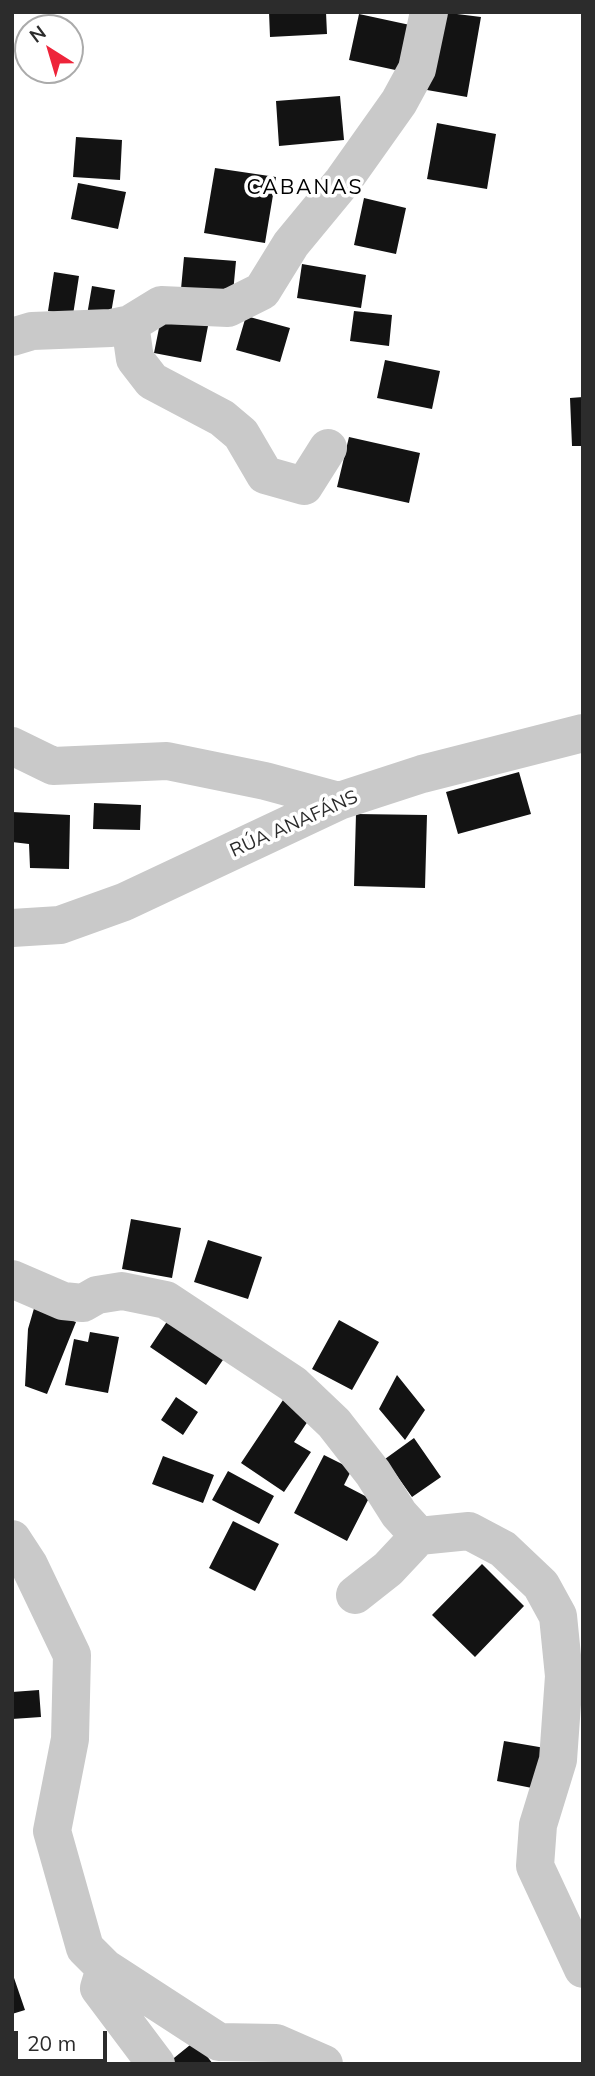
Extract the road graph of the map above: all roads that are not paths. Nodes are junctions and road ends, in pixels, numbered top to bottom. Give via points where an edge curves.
1 (429, 12) edge
2 (130, 324) junction
3 (12, 337) edge
4 (328, 448) dead end
5 (583, 733) edge
6 (12, 747) edge
7 (339, 801) junction
8 (12, 928) edge
9 (12, 1279) edge
10 (419, 1536) junction
11 (12, 1539) edge
12 (355, 1595) dead end
13 (105, 1968) junction
14 (583, 1969) edge
15 (156, 2064) edge
16 (324, 2064) edge

1 - 2 street via 417,69 399,102 291,244 262,291 228,308 160,305
2 - 3 street via 32,331
2 - 4 street via 135,359 152,381 222,418 241,434 265,475 304,486
5 - 7 street, RÚA ANAFÁNS via 422,774
6 - 7 street via 53,766 167,761 265,780
7 - 8 street, RÚA ANAFÁNS via 124,902 60,925
9 - 10 street via 63,1301 83,1303 97,1295 122,1291 166,1300 293,1384 334,1423
10 - 12 street
10 - 14 street via 469,1531 503,1549 541,1585 558,1615 564,1676 558,1760 538,1825 535,1866
11 - 13 street via 30,1565 72,1655 69,1740 52,1831 85,1948
13 - 15 street via 99,1988
13 - 16 street via 219,2042 276,2043

